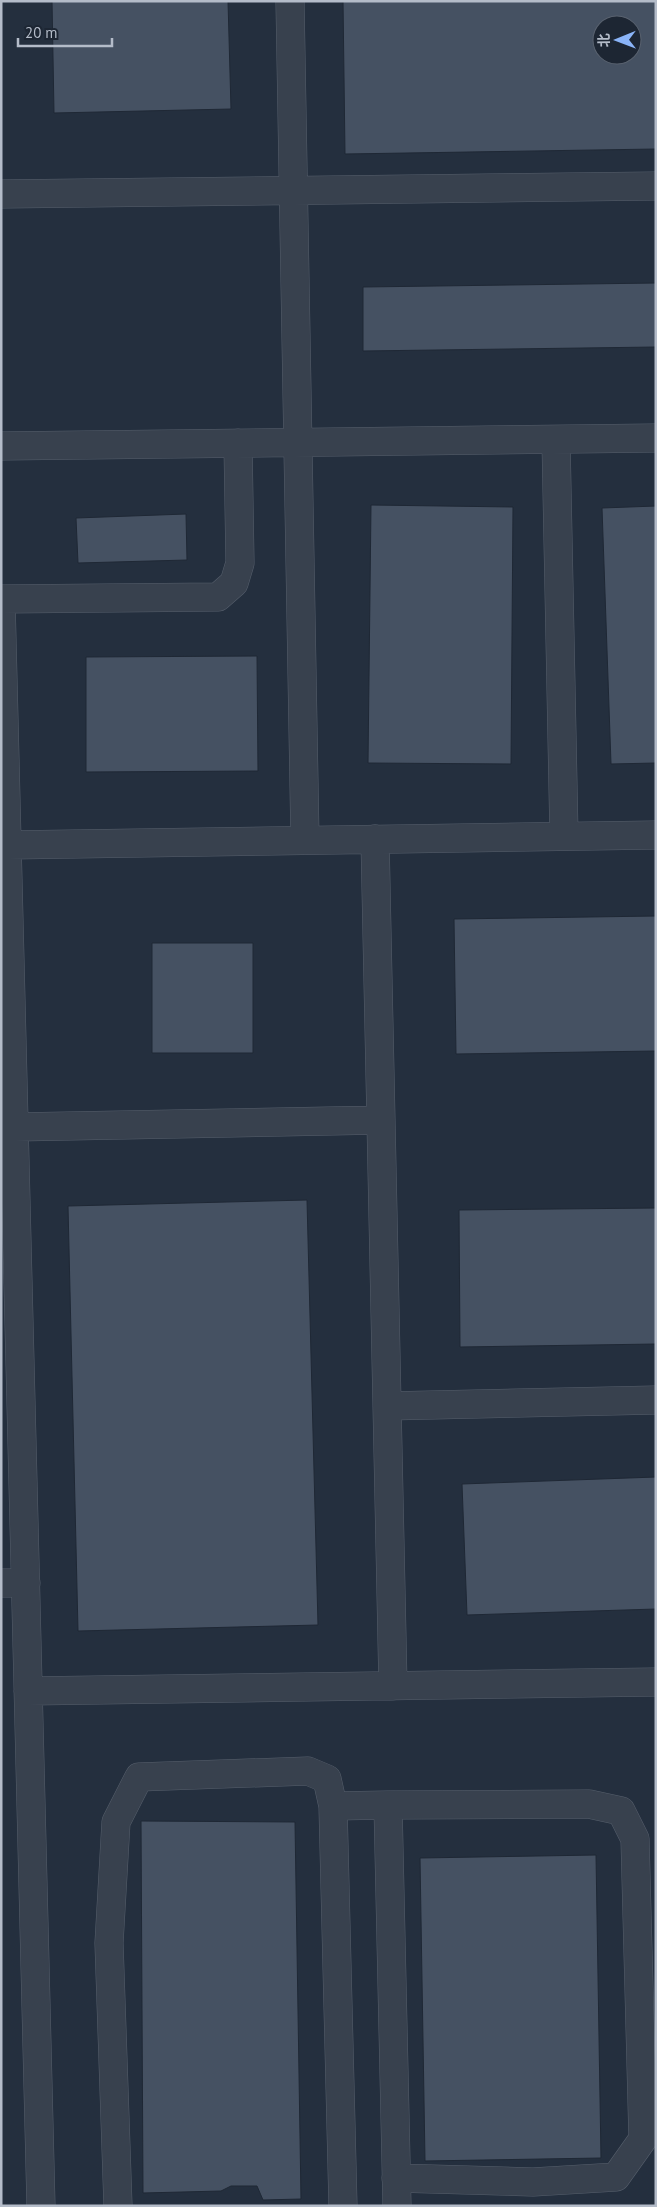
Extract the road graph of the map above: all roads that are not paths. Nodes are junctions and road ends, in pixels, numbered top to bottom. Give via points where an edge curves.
1 (290, 1) edge
2 (656, 186) edge
3 (294, 190) junction
4 (1, 194) edge
5 (656, 438) edge
6 (556, 440) junction
7 (238, 443) junction
8 (298, 443) junction
9 (1, 446) edge
10 (1, 600) edge
11 (656, 835) edge
12 (564, 836) junction
13 (376, 839) junction
14 (305, 840) junction
15 (8, 845) junction
16 (5, 910) edge
17 (381, 1120) junction
18 (15, 1128) junction
19 (656, 1400) edge
20 (387, 1406) junction
21 (14, 1583) edge
22 (656, 1682) edge
23 (393, 1686) junction
24 (28, 1692) junction
25 (388, 1805) junction
26 (333, 1806) junction
27 (396, 2178) junction
28 (41, 2206) edge
29 (118, 2206) edge
30 (343, 2206) edge
31 (396, 2206) edge

1 - 3 lane
2 - 3 lane
3 - 4 lane
3 - 8 lane
5 - 6 lane
6 - 8 lane
6 - 12 lane
7 - 8 lane
7 - 9 lane
7 - 10 lane via 240,563 234,583 218,596
8 - 14 lane
10 - 15 lane
11 - 12 lane
12 - 13 lane
13 - 14 lane
13 - 17 lane
14 - 15 lane
15 - 16 lane
16 - 18 lane
17 - 18 lane
17 - 20 lane
18 - 21 lane
19 - 20 lane
20 - 23 lane
21 - 24 lane
22 - 23 lane
23 - 24 lane
24 - 28 lane
25 - 26 lane
25 - 27 lane
25 - 27 lane via 589,1804 621,1811 635,1840 643,2139 616,2177 533,2182
26 - 29 lane via 327,1779 308,1771 138,1778 116,1822 109,1943
26 - 30 lane
27 - 31 lane

